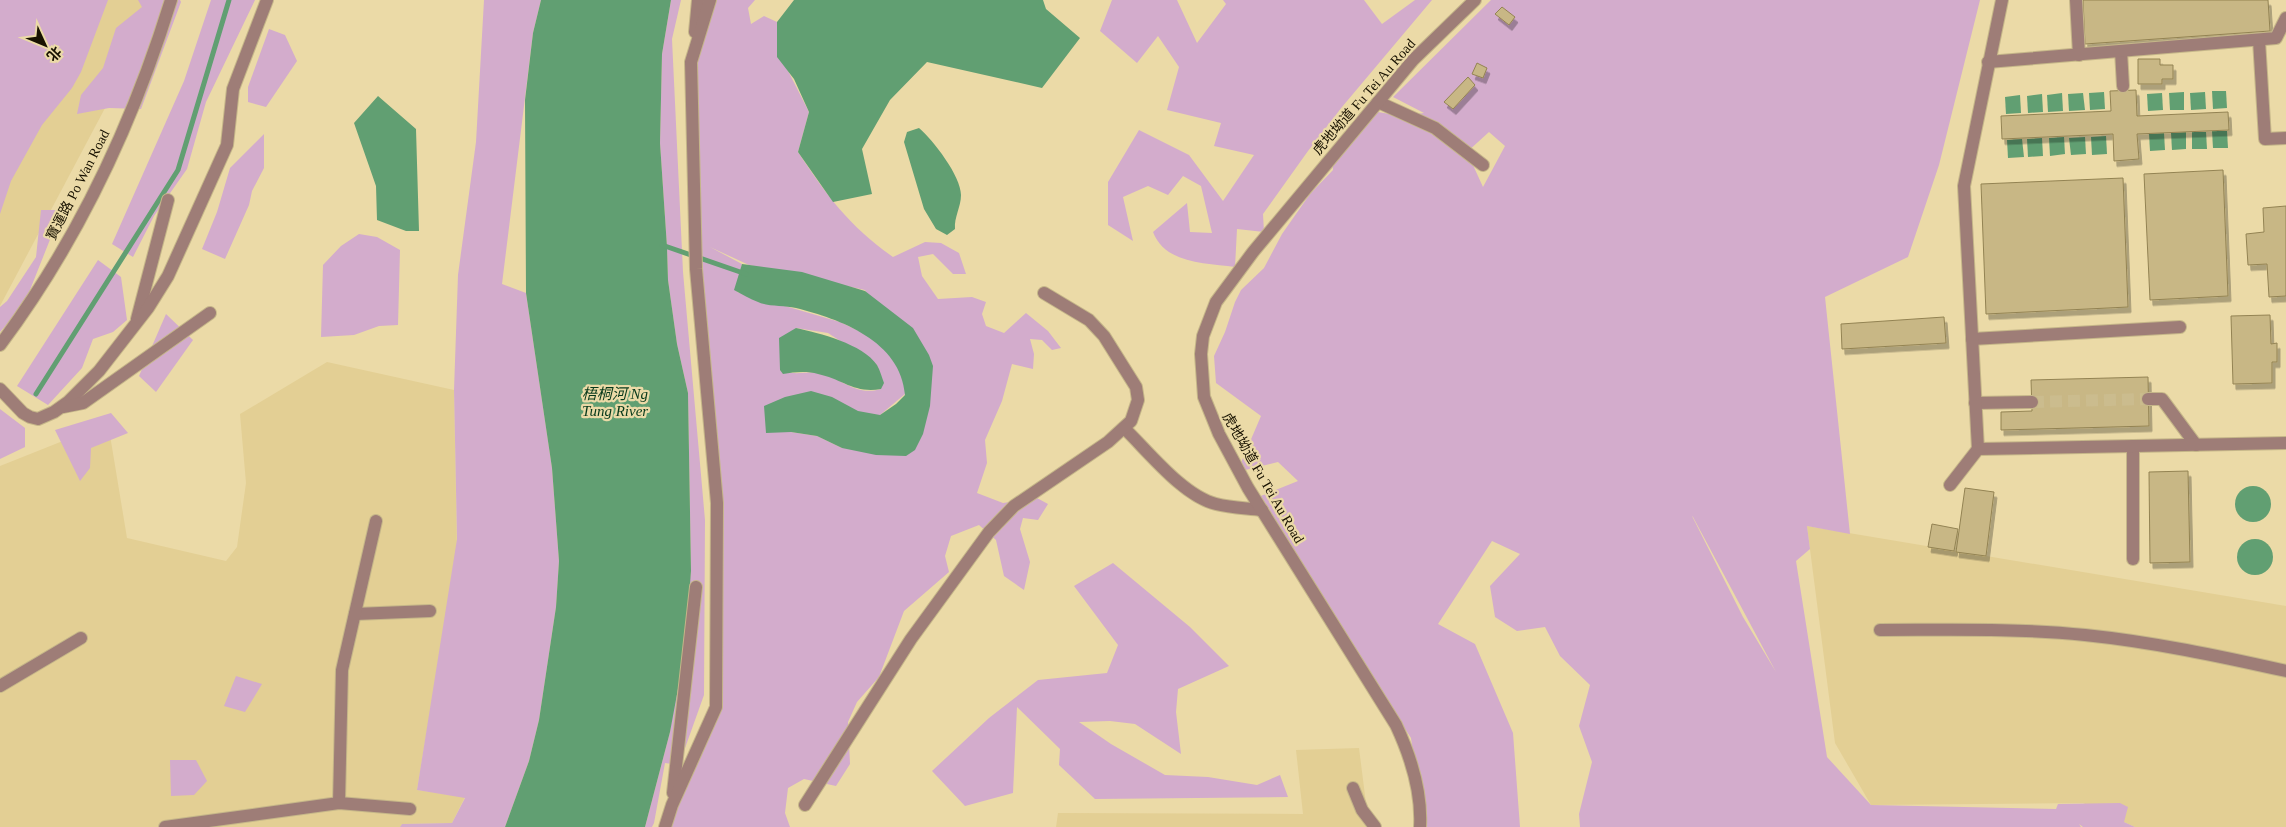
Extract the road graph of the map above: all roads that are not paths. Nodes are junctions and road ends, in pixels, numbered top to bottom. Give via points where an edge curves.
1 (171, 0) edge
2 (267, 0) edge
3 (698, 0) edge
4 (710, 0) edge
5 (1475, 0) edge
6 (2002, 0) edge
7 (2076, 0) edge
8 (2286, 18) edge
9 (2259, 40) junction
10 (2121, 51) junction
11 (2079, 55) junction
12 (692, 59) junction
13 (1988, 62) junction
14 (2123, 86) dead end
15 (1378, 102) junction
16 (2286, 138) edge
17 (1483, 165) dead end
18 (168, 200) dead end
19 (1044, 293) dead end
20 (210, 313) dead end
21 (136, 324) junction
22 (2180, 327) dead end
23 (1972, 339) junction
24 (0, 345) edge
25 (0, 389) edge
26 (2148, 398) tunnel mouth
27 (2032, 402) tunnel mouth
28 (1975, 403) junction
29 (60, 408) junction
30 (1124, 428) junction
31 (2286, 443) edge
32 (2196, 444) junction
33 (2133, 446) junction
34 (1978, 449) junction
35 (1950, 485) dead end
36 (1262, 510) junction
37 (376, 521) dead end
38 (2134, 559) dead end
39 (696, 587) dead end
40 (430, 611) dead end
41 (355, 614) junction
42 (1880, 630) dead end
43 (81, 638) dead end
44 (2286, 671) edge
45 (0, 686) edge
46 (1353, 788) dead end
47 (339, 803) junction
48 (672, 805) junction
49 (805, 805) dead end
50 (410, 809) dead end
51 (165, 827) edge
52 (664, 827) edge
53 (1375, 827) edge
54 (1420, 827) edge

1 - 24 street, 寶運路 Po Wan Road via 150,66 107,167 34,300
2 - 21 street via 233,90 227,145 168,276
3 - 12 street
4 - 12 street
5 - 15 street, 虎地坳道 Fu Tei Au Road via 1413,60
6 - 13 street
7 - 11 street
8 - 9 street via 2276,38
9 - 10 street
9 - 16 street via 2265,139
10 - 11 street
10 - 14 street
11 - 13 street
12 - 48 street via 696,269 717,503 716,708
13 - 23 street via 1964,186
15 - 17 street via 1435,128
15 - 36 street, 虎地坳道 Fu Tei Au Road via 1241,267 1216,302 1203,336 1200,368 1209,414
18 - 21 street
19 - 30 street via 1090,320 1104,336 1136,388 1138,400 1131,421
20 - 29 street via 82,402
21 - 29 street via 99,371
22 - 23 street
23 - 28 street
25 - 29 street via 30,417 38,418
26 - 32 street via 2162,399
27 - 28 street
28 - 34 street
30 - 36 street via 1198,497 1216,504
30 - 49 street via 1014,506 989,532 911,639
31 - 32 street
32 - 33 street
33 - 34 street
33 - 38 street
34 - 35 street
36 - 54 street, 虎地坳道 Fu Tei Au Road via 1396,725 1410,761
37 - 41 street
39 - 48 street
40 - 41 street
41 - 47 street via 342,670
42 - 44 street via 1990,630 2084,635 2181,648
43 - 45 street
46 - 53 street via 1362,810
47 - 50 street
47 - 51 street
48 - 52 street

